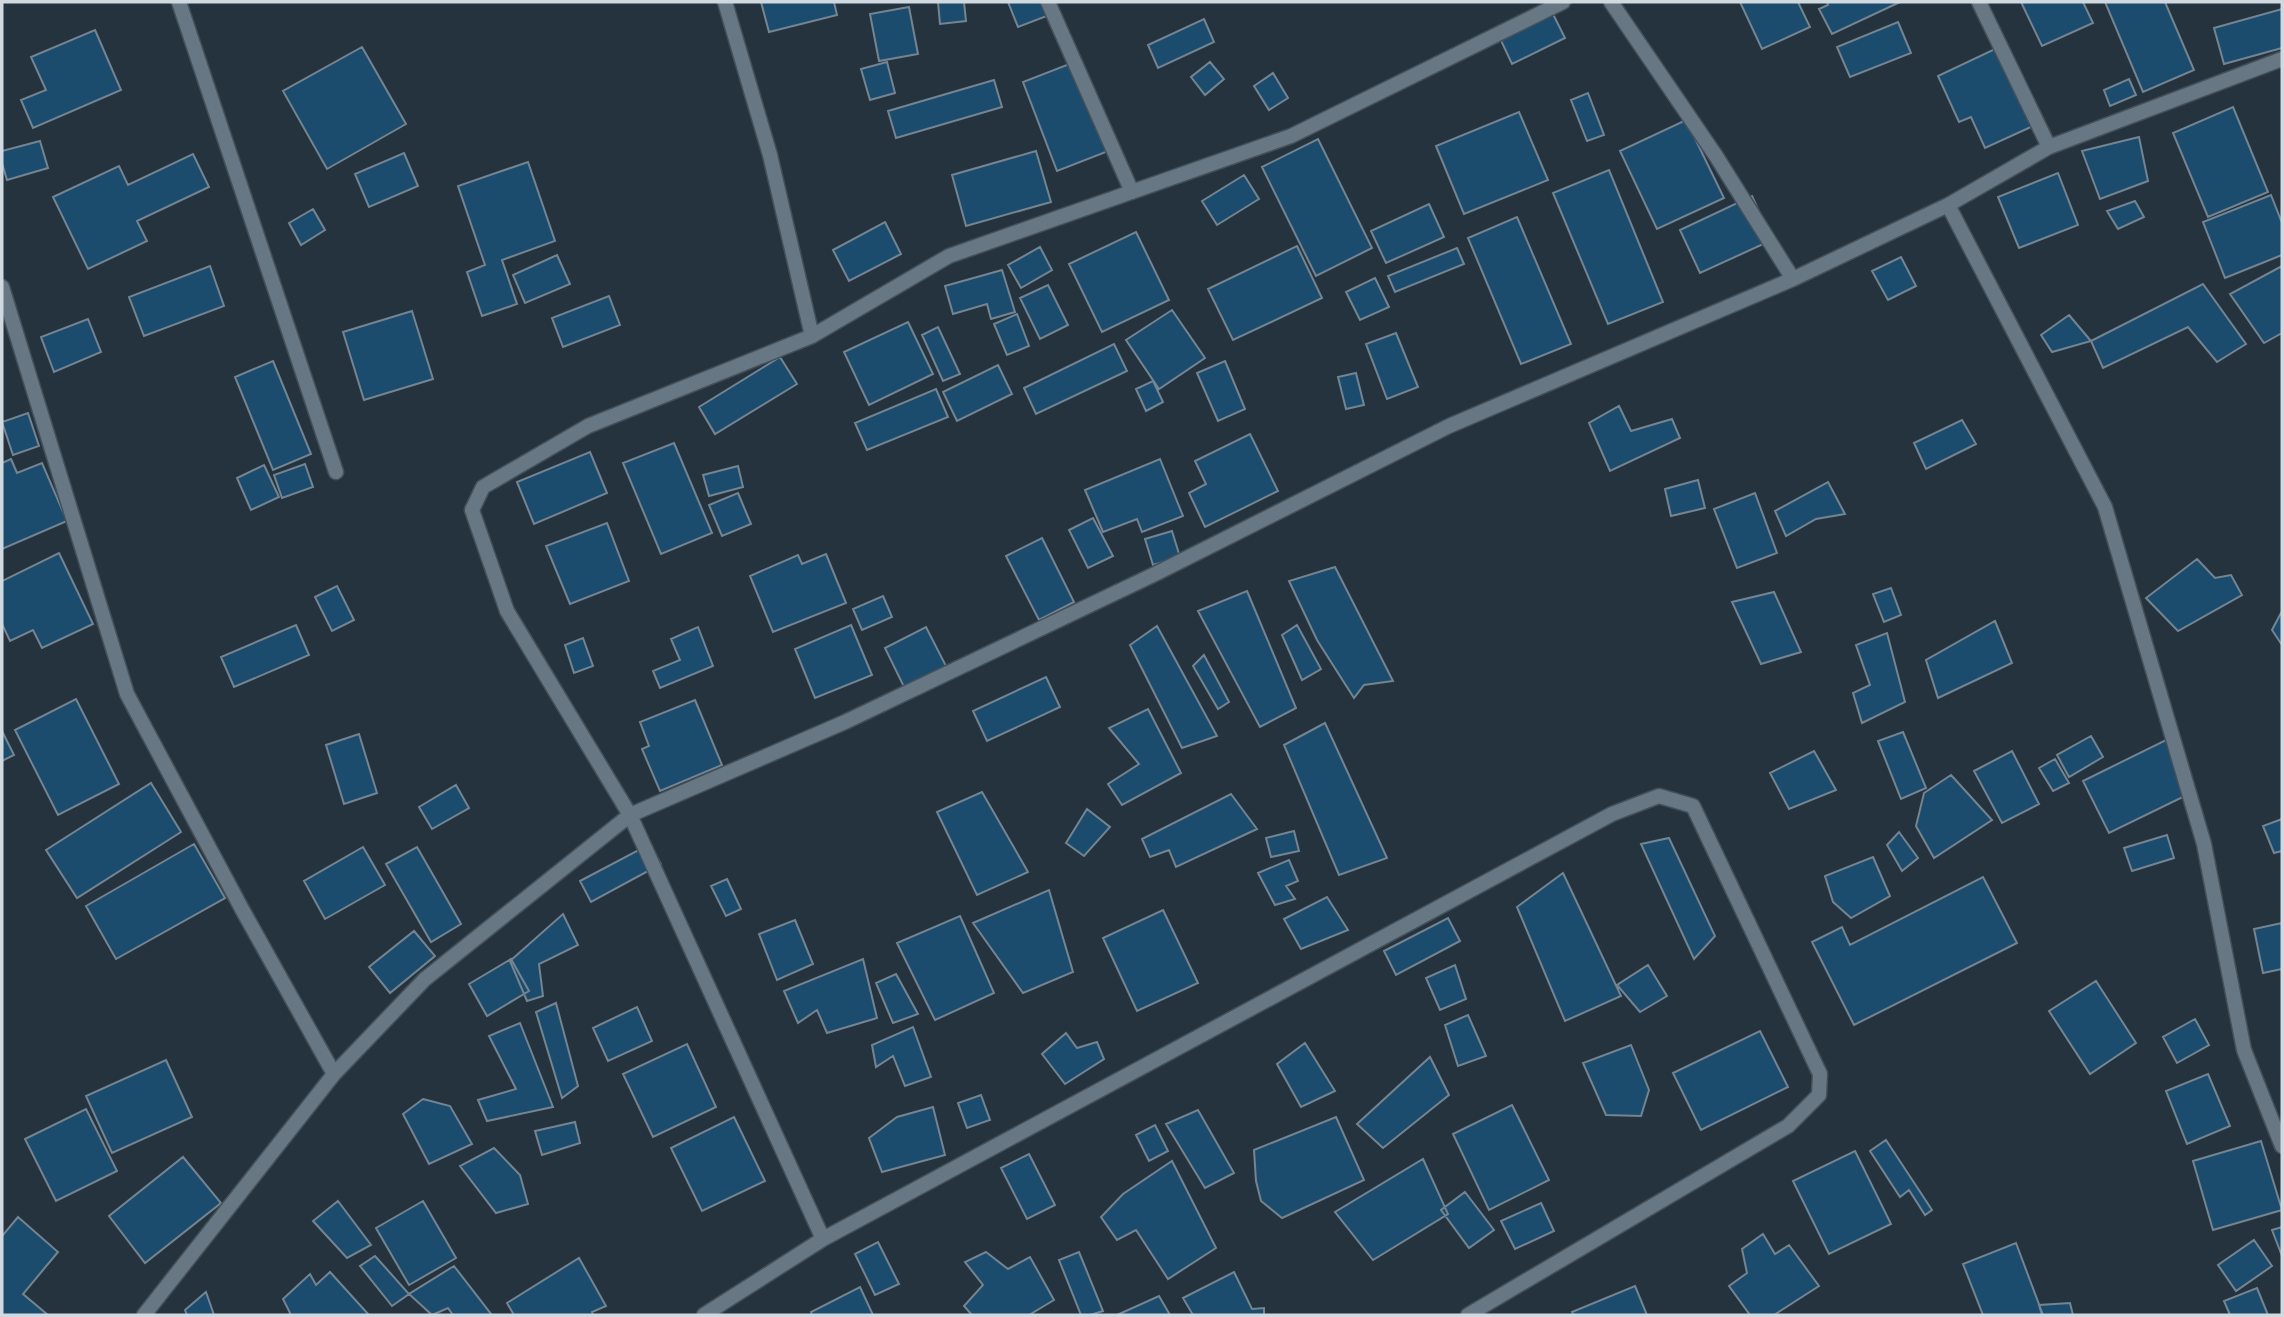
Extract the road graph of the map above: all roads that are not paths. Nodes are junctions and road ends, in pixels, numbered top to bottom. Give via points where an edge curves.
1 (180, 2) edge
2 (725, 2) edge
3 (1048, 2) edge
4 (1563, 2) edge
5 (1611, 2) edge
6 (1979, 2) edge
7 (2282, 59) edge
8 (2049, 147) junction
9 (1132, 192) junction
10 (1948, 205) junction
11 (1793, 279) junction
12 (2, 288) edge
13 (811, 335) junction
14 (336, 472) dead end
15 (630, 815) junction
16 (334, 1074) junction
17 (2282, 1146) edge
18 (823, 1239) junction
19 (144, 1315) edge
20 (704, 1315) edge
21 (1468, 1315) edge

1 - 14 street
2 - 13 street via 770,155
3 - 9 street
4 - 9 street via 1291,136
5 - 11 street
6 - 8 street
7 - 8 street
8 - 10 street
9 - 13 street via 949,256
10 - 11 street
10 - 17 street via 2105,507 2204,844 2244,1050
11 - 15 street via 1449,426 1155,574 845,722
12 - 16 street via 127,694
13 - 15 street via 588,426 482,487 472,510 507,611
15 - 16 street via 425,979
15 - 18 street
16 - 19 street
18 - 20 street
18 - 21 street via 1612,814 1659,796 1693,806 1820,1074 1819,1095 1788,1126

